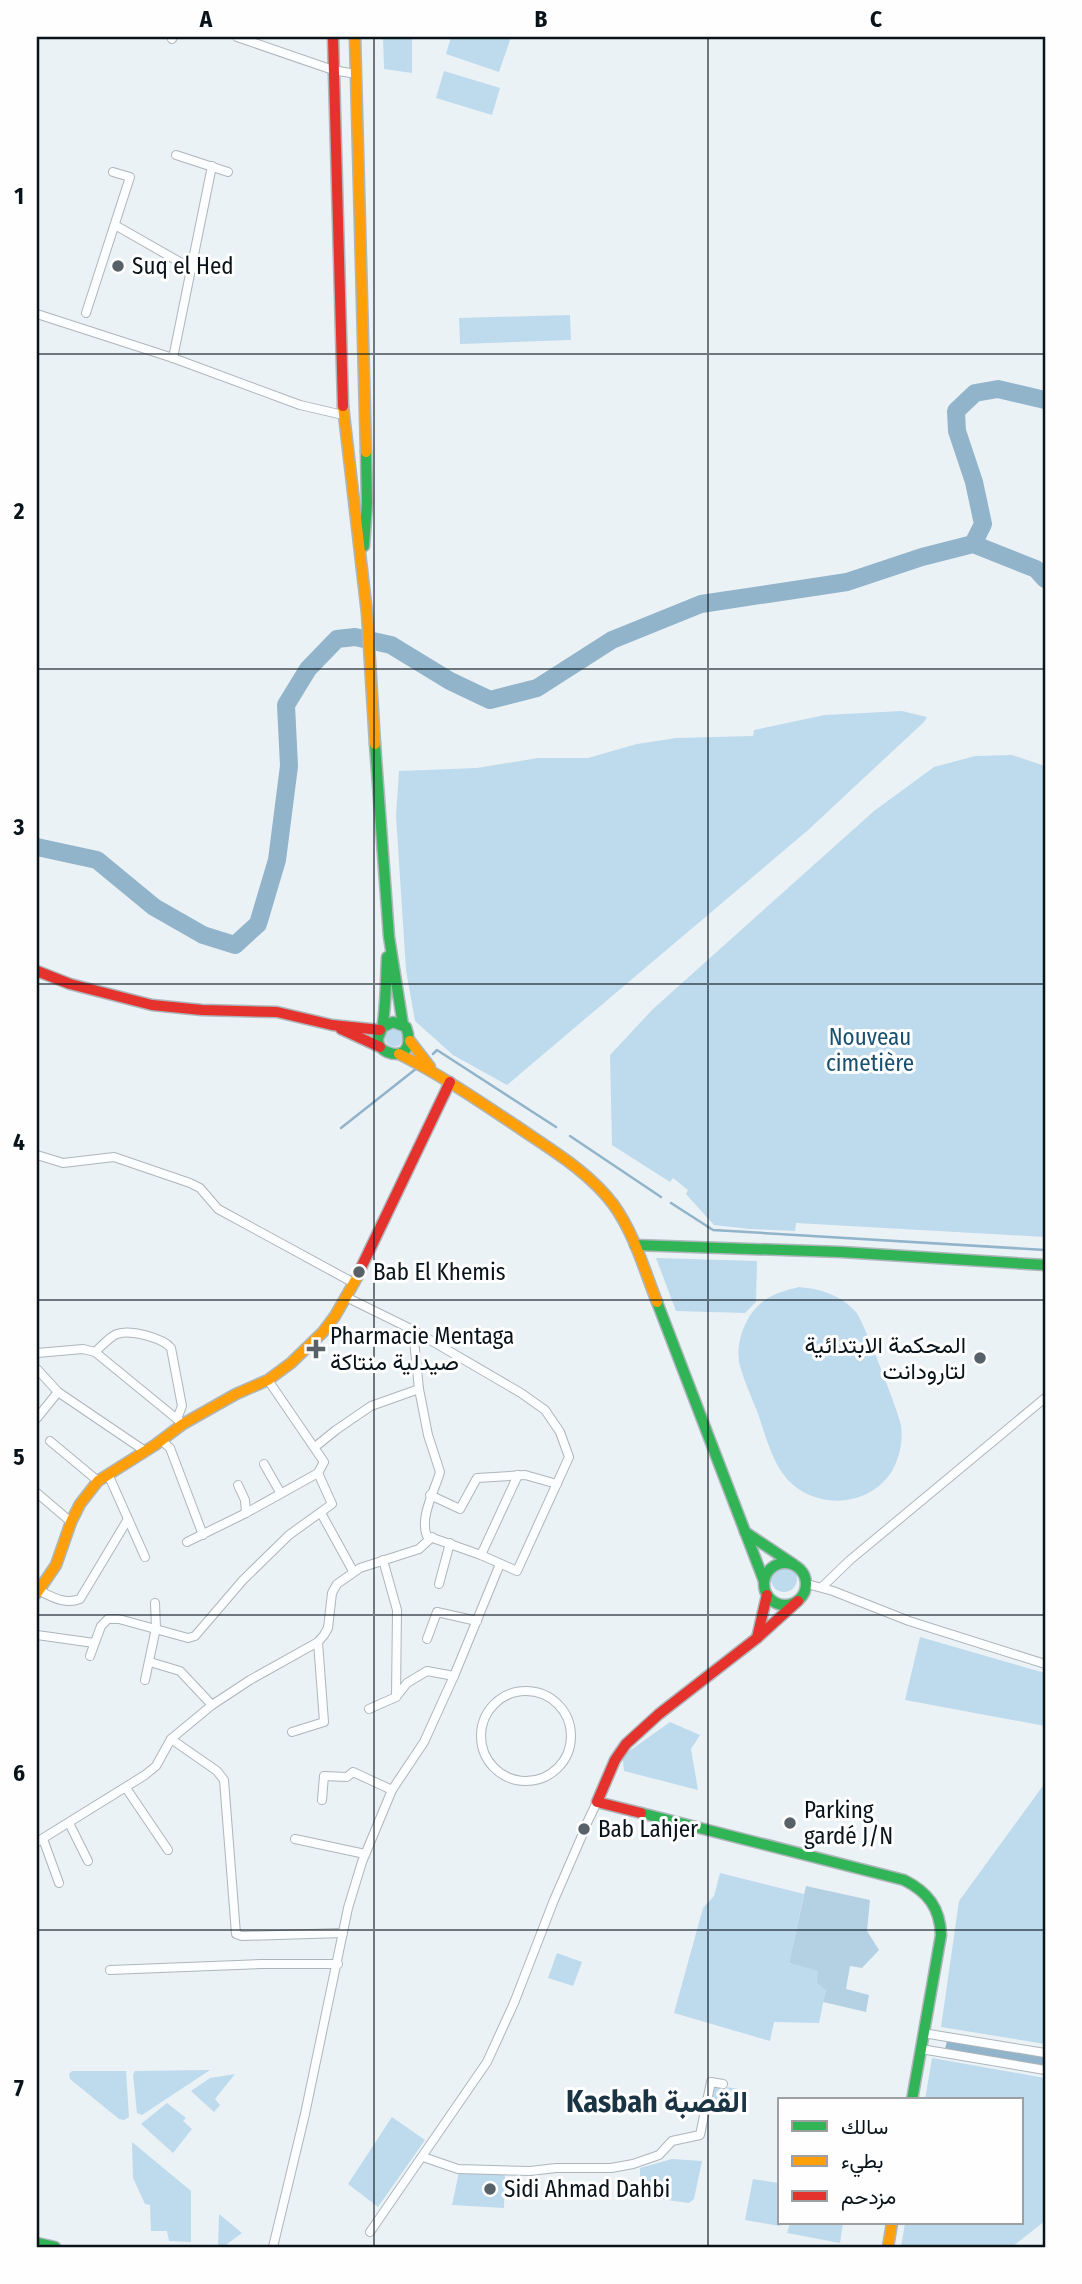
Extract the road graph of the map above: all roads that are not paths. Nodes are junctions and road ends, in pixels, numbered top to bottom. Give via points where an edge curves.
1 (237, 37) edge
2 (333, 37) edge
3 (355, 37) edge
4 (333, 70) junction
5 (356, 74) junction
6 (176, 155) dead end
7 (212, 166) junction
8 (113, 172) dead end
9 (228, 172) dead end
10 (115, 225) junction
11 (192, 268) junction
12 (86, 313) dead end
13 (37, 314) edge
14 (173, 358) junction
15 (343, 415) junction
16 (362, 563) junction
17 (389, 937) junction
18 (37, 971) edge
19 (332, 1025) junction
20 (403, 1025) junction
21 (382, 1028) junction
22 (410, 1041) junction
23 (380, 1047) junction
24 (399, 1054) junction
25 (432, 1069) junction
26 (450, 1082) junction
27 (37, 1155) edge
28 (635, 1245) junction
29 (1045, 1265) edge
30 (358, 1276) junction
31 (346, 1297) junction
32 (413, 1330) junction
33 (95, 1352) junction
34 (37, 1353) edge
35 (37, 1369) edge
36 (268, 1380) junction
37 (419, 1389) junction
38 (58, 1392) junction
39 (1045, 1398) edge
40 (37, 1418) edge
41 (180, 1422) junction
42 (50, 1441) dead end
43 (162, 1441) junction
44 (315, 1447) junction
45 (145, 1451) junction
46 (264, 1464) dead end
47 (318, 1472) junction
48 (518, 1475) junction
49 (103, 1478) junction
50 (557, 1484) junction
51 (238, 1485) dead end
52 (280, 1492) junction
53 (37, 1493) edge
54 (430, 1495) junction
55 (246, 1513) junction
56 (321, 1513) junction
57 (128, 1519) junction
58 (71, 1522) junction
59 (745, 1532) junction
60 (203, 1535) junction
61 (432, 1537) junction
62 (187, 1542) dead end
63 (450, 1543) junction
64 (481, 1555) junction
65 (145, 1557) dead end
66 (383, 1560) junction
67 (500, 1564) junction
68 (795, 1565) junction
69 (353, 1571) junction
70 (764, 1581) junction
71 (439, 1584) dead end
72 (807, 1584) junction
73 (822, 1587) junction
74 (38, 1591) edge
75 (767, 1595) junction
76 (798, 1601) junction
77 (155, 1603) dead end
78 (477, 1621) junction
79 (156, 1628) junction
80 (37, 1635) edge
81 (757, 1638) junction
82 (427, 1639) dead end
83 (318, 1642) junction
84 (94, 1643) junction
85 (90, 1656) dead end
86 (150, 1662) junction
87 (1045, 1664) edge
88 (453, 1676) junction
89 (145, 1680) dead end
90 (396, 1698) junction
91 (212, 1705) junction
92 (369, 1709) dead end
93 (488, 1711) joint
94 (292, 1732) dead end
95 (171, 1739) junction
96 (126, 1788) junction
97 (392, 1790) junction
98 (322, 1800) dead end
99 (597, 1802) junction
100 (69, 1823) junction
101 (295, 1839) dead end
102 (40, 1840) edge
103 (168, 1850) dead end
104 (365, 1854) junction
105 (88, 1861) dead end
106 (59, 1883) dead end
107 (343, 1933) junction
108 (338, 1964) junction
109 (110, 1970) dead end
110 (923, 2034) junction
111 (921, 2049) junction
112 (1035, 2051) junction
113 (1045, 2053) edge
114 (1032, 2067) junction
115 (1045, 2070) edge
116 (723, 2084) dead end
117 (912, 2098) edge
118 (423, 2157) junction
119 (892, 2224) edge
120 (370, 2232) dead end
121 (37, 2244) edge
122 (55, 2247) edge
123 (273, 2247) edge
124 (888, 2247) edge

1 - 4 street
2 - 4 street
3 - 5 street
4 - 5 street
4 - 15 street
5 - 16 street via 367,435
6 - 7 street
7 - 9 street
7 - 11 street
8 - 10 street via 130,177
10 - 11 street
10 - 12 street
11 - 14 street
13 - 14 street
14 - 15 street via 300,405
15 - 16 street
16 - 17 street
17 - 20 street
17 - 21 street
18 - 19 street via 152,1005 277,1012
19 - 21 street
19 - 23 street
20 - 21 street
20 - 22 street
21 - 23 street
22 - 24 street
22 - 25 street
23 - 24 street
24 - 25 street
25 - 26 street
26 - 28 street via 594,1182 622,1218
26 - 30 street
27 - 30 street via 62,1163 114,1157 190,1183 218,1209
28 - 29 street
28 - 59 street
30 - 31 street
31 - 32 street
31 - 36 street via 323,1332
32 - 37 street
32 - 50 street via 553,1418 569,1453
33 - 34 street
33 - 41 street
33 - 41 street via 112,1336 124,1332 168,1344 182,1406
35 - 38 street
36 - 41 street
36 - 44 street
37 - 44 street via 372,1406
37 - 54 street via 440,1472
38 - 40 street
38 - 45 street
39 - 73 street
41 - 43 street
42 - 49 street
43 - 45 street
43 - 60 street via 170,1448
44 - 47 street via 324,1462
45 - 49 street
46 - 52 street
47 - 52 street
47 - 56 street via 332,1504
48 - 50 street
48 - 54 street via 476,1478 460,1509
48 - 64 street
49 - 57 street
49 - 58 street via 79,1504
50 - 67 street via 517,1571
51 - 55 street
52 - 55 street
53 - 58 street
54 - 61 street via 424,1528
55 - 60 street
56 - 69 street
56 - 79 street via 289,1535 195,1636
57 - 65 street
57 - 74 street via 80,1599 70,1602
58 - 74 street via 56,1565
59 - 68 street
59 - 70 street
60 - 62 street
61 - 63 street
61 - 66 street via 419,1549
63 - 64 street
63 - 71 street
64 - 67 street
66 - 69 street
66 - 90 street via 397,1610
67 - 78 street
68 - 70 street via 772,1567
68 - 72 street
69 - 83 street via 334,1588 328,1629
70 - 75 street
72 - 73 street
72 - 76 street
73 - 87 street via 909,1621
75 - 76 street via 782,1605
75 - 81 street
76 - 81 street
77 - 79 street
78 - 82 street via 437,1612
78 - 88 street
79 - 84 street via 108,1619
79 - 86 street
80 - 84 street
81 - 99 street via 625,1744
83 - 91 street
83 - 94 street via 324,1722
84 - 85 street
86 - 89 street
86 - 91 street via 180,1671
88 - 90 street via 427,1671 407,1683
88 - 97 street via 424,1742
90 - 92 street
91 - 95 street
93 - 93 street via 498,1699 513,1692 544,1693 558,1702 572,1730 565,1761 539,1780 508,1778 485,1756 480,1741
95 - 96 street via 156,1766
95 - 107 street via 224,1780 236,1934
96 - 100 street
96 - 103 street
97 - 98 street via 353,1772 347,1777 324,1776
97 - 104 street
99 - 110 street via 918,1887 933,1902 941,1926
99 - 118 street via 487,2062
100 - 102 street
100 - 105 street
101 - 104 street
102 - 106 street
104 - 107 street
107 - 108 street
108 - 109 street
108 - 123 street
110 - 111 street
110 - 112 street
111 - 114 street
111 - 117 street
112 - 113 street
112 - 114 street
114 - 115 street
116 - 118 street via 711,2082 700,2135 672,2141 659,2155 633,2164 530,2171 458,2169
118 - 120 street
119 - 124 street
121 - 122 street

